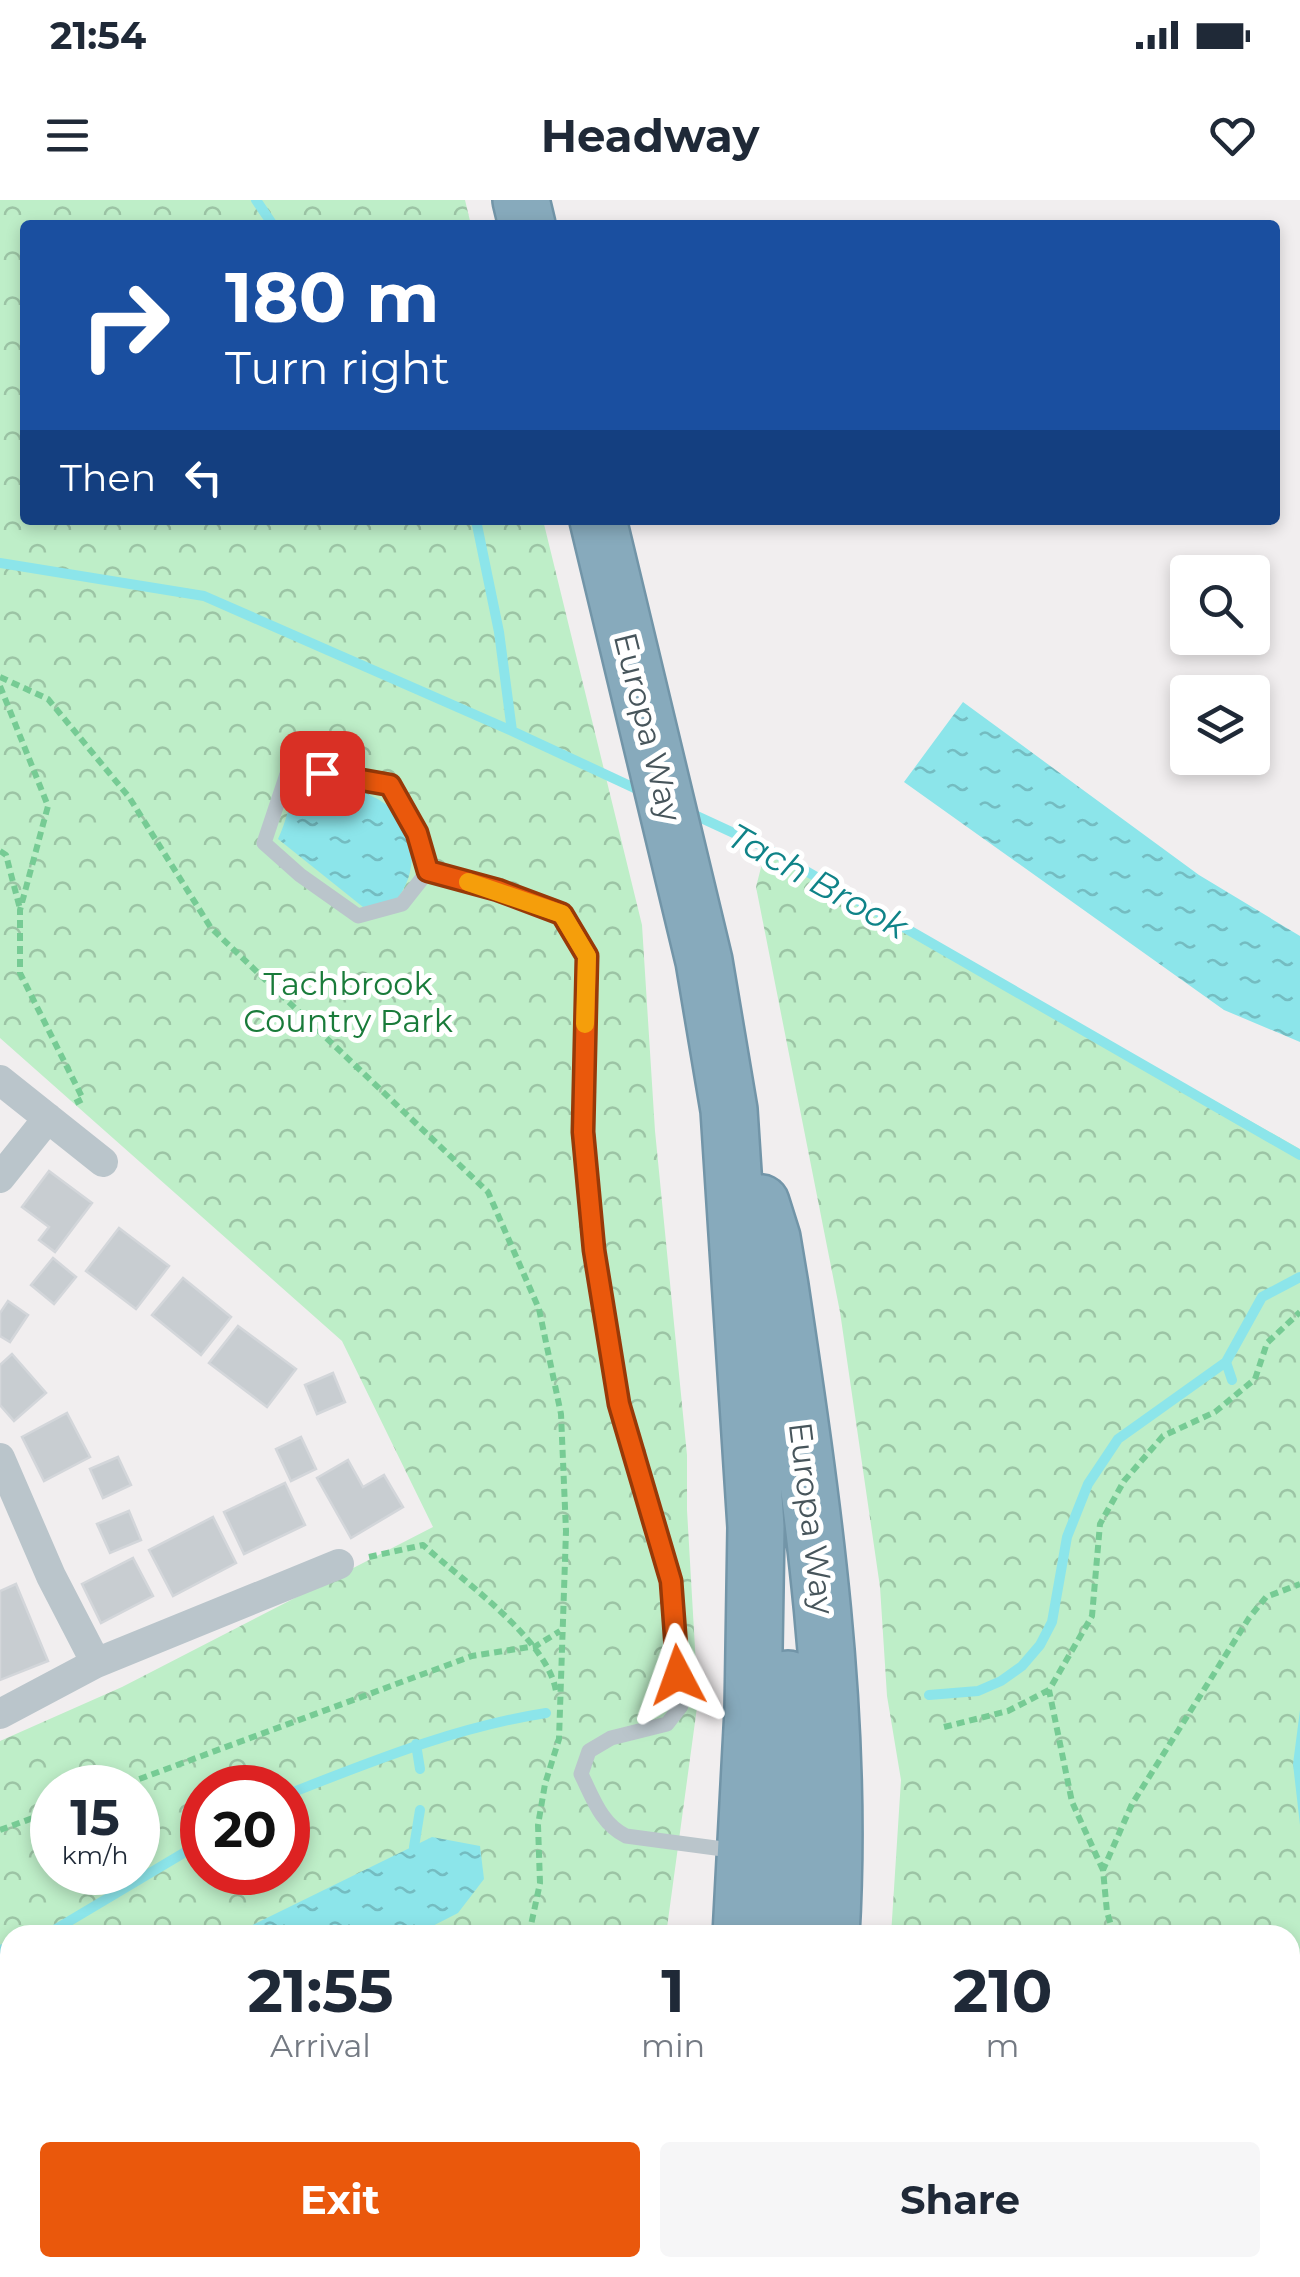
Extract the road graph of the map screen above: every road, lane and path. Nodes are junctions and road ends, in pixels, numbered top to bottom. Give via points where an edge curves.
1 (599, 525) edge
2 (0, 677) edge
3 (0, 686) edge
4 (0, 852) edge
5 (428, 871) junction
6 (20, 910) junction
7 (0, 1080) edge
8 (730, 1110) junction
9 (48, 1118) junction
10 (102, 1162) dead end
11 (0, 1178) edge
12 (780, 1286) junction
13 (1300, 1312) edge
14 (0, 1458) edge
15 (339, 1564) joint
16 (1300, 1584) edge
17 (562, 1630) junction
18 (536, 1646) junction
19 (96, 1663) junction
20 (1049, 1690) junction
21 (558, 1702) junction
22 (0, 1714) edge
23 (944, 1728) dead end
24 (160, 1771) edge
25 (30, 1818) edge
26 (0, 1830) edge
27 (745, 1852) junction
28 (1104, 1870) junction
29 (531, 1925) edge
30 (741, 1925) edge
31 (788, 1925) edge
32 (831, 1925) edge
33 (1111, 1925) edge

1 - 8 highway, Europa Way via 704,961
2 - 17 path via 48,699 129,797 211,928 488,1192 540,1308 561,1414
3 - 6 path via 48,806
4 - 6 path
5 - 5 lane via 402,904 358,916 300,875 264,842 289,768 390,785 417,833
5 - 27 lane via 562,914 587,956 583,1132 594,1250 619,1404 671,1581 680,1706 666,1724 611,1738 590,1751 581,1774 604,1820 626,1836
6 - 9 path via 20,973 82,1099
7 - 9 street
8 - 12 highway, Europa Way via 772,1238
8 - 27 highway, Europa Way via 756,1526
9 - 10 street
9 - 11 street
12 - 31 highway
12 - 32 highway, Europa Way via 824,1600 833,1766
13 - 20 path via 1267,1342 1254,1379 1215,1412 1163,1436 1124,1481 1100,1524 1092,1616
14 - 19 street
15 - 18 path via 423,1545
15 - 19 street
16 - 28 path via 1266,1596 1249,1618 1132,1804
17 - 18 path
17 - 21 path
18 - 21 path via 553,1671
18 - 24 path via 472,1656
19 - 22 street
20 - 23 path via 1008,1711
20 - 28 path via 1072,1802
21 - 29 path via 559,1740 538,1824 540,1883
25 - 26 path
27 - 30 highway, Europa Way
28 - 33 path

